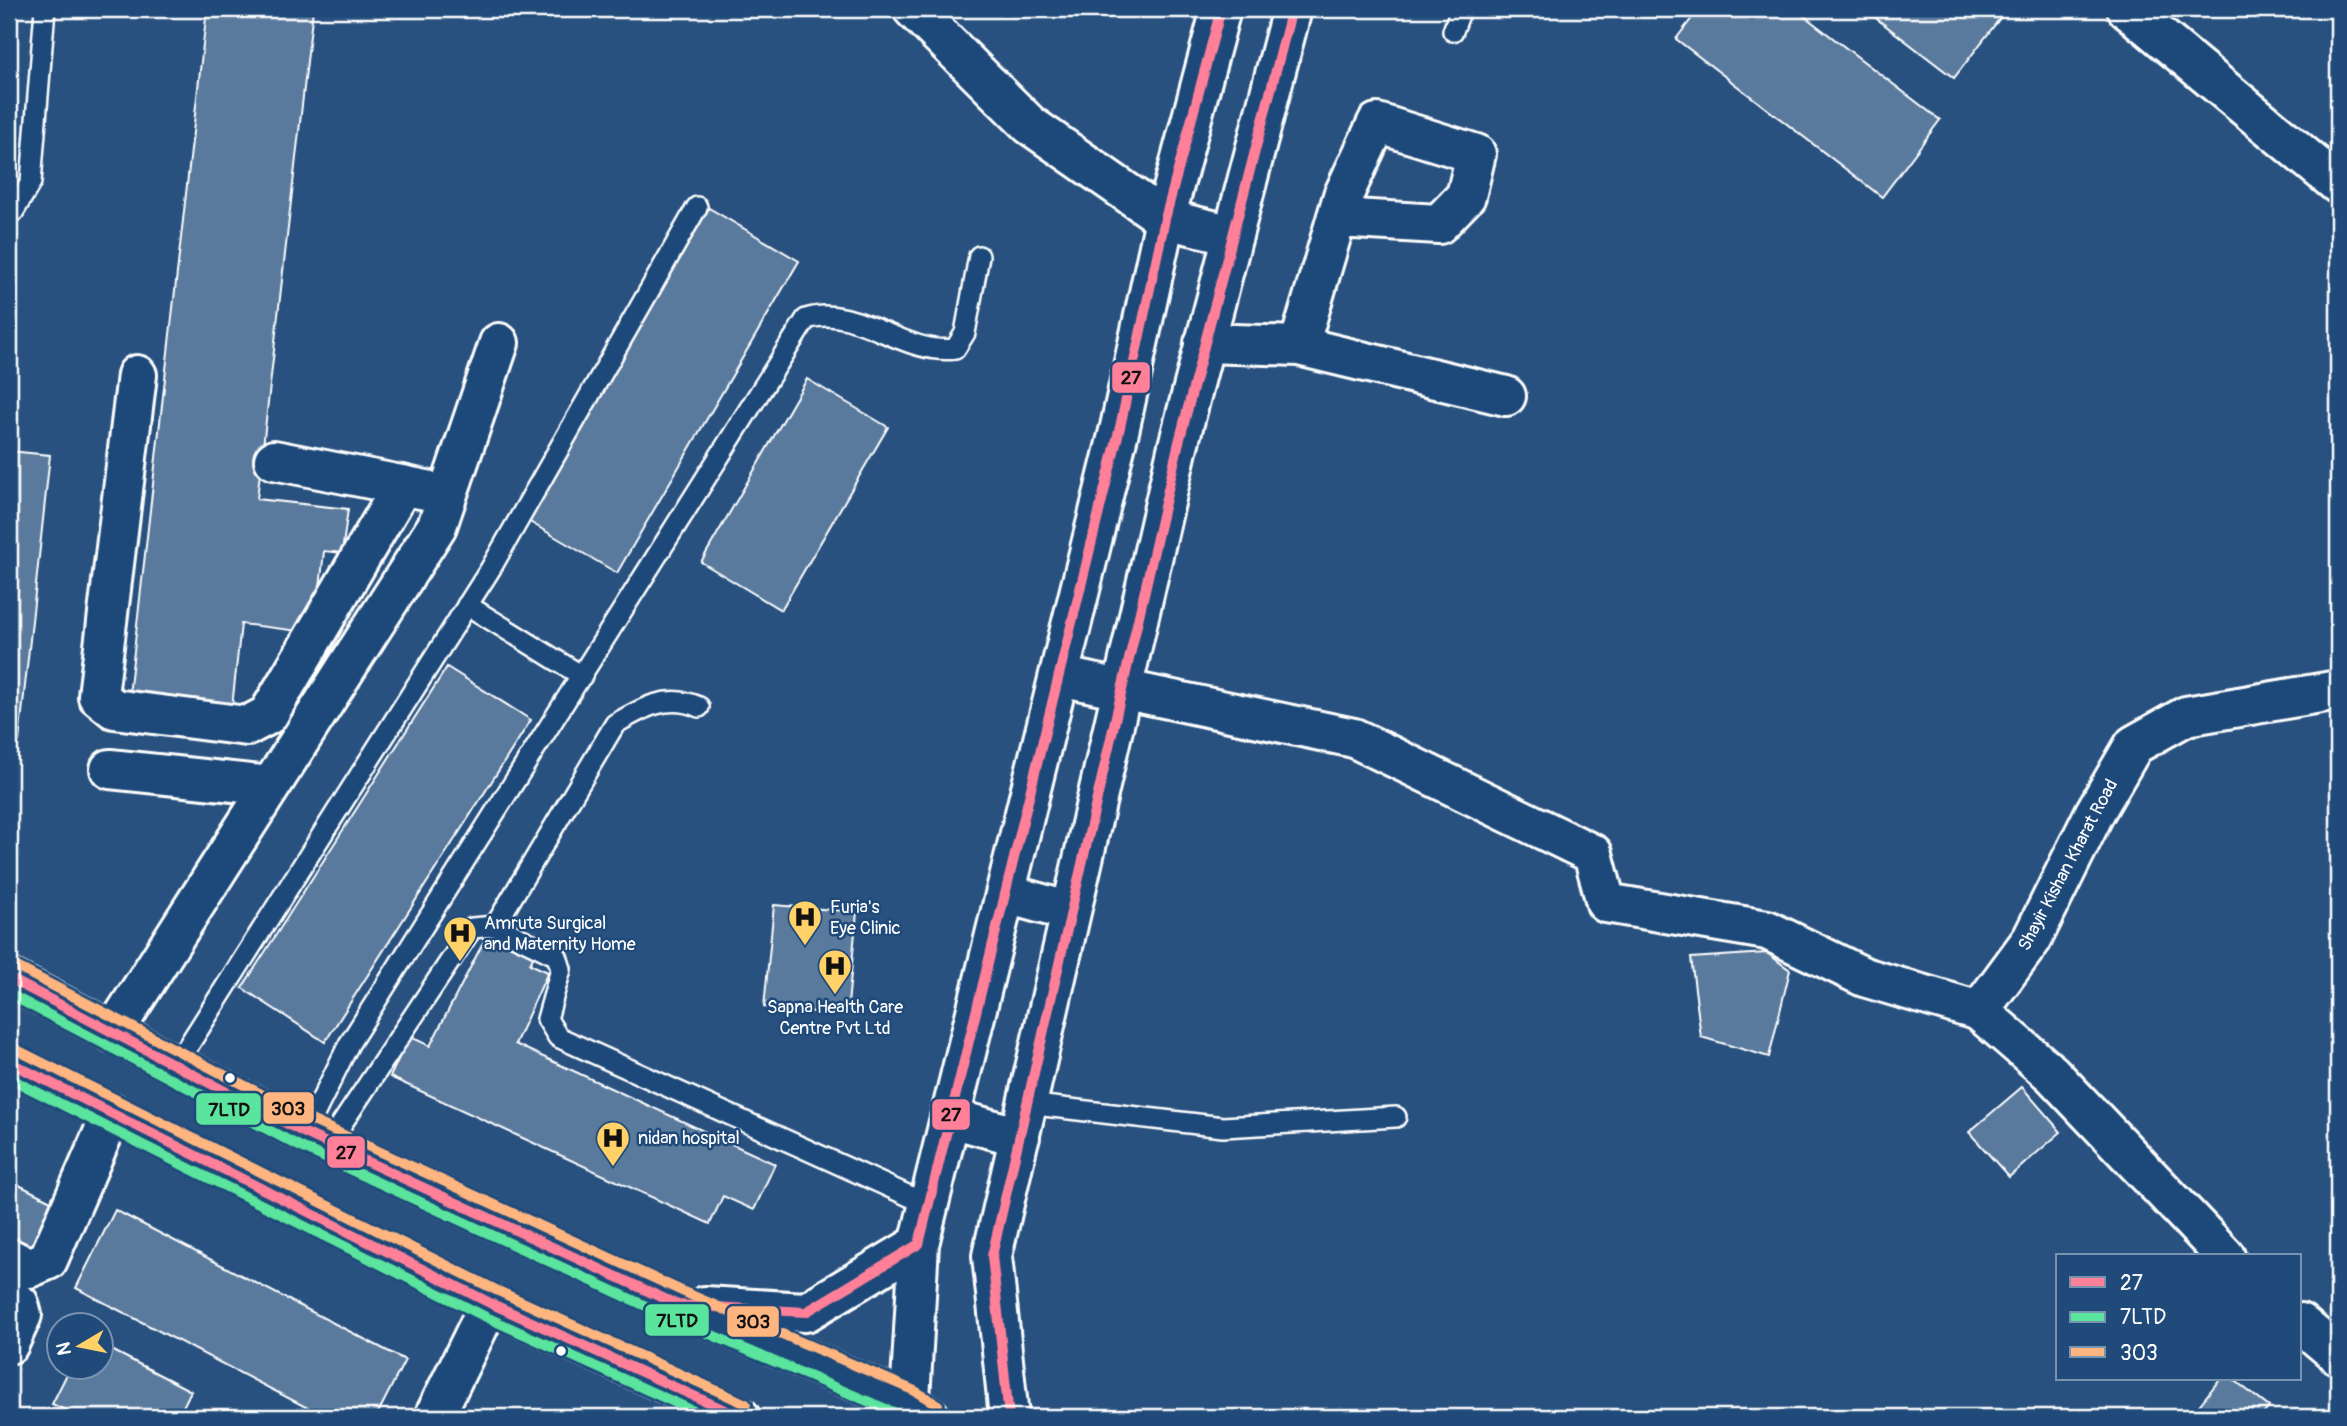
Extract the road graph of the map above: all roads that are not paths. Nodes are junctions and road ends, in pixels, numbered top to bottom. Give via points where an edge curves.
1 (45, 9) edge
2 (913, 9) edge
3 (1221, 9) edge
4 (1292, 9) edge
5 (1461, 9) edge
6 (2127, 9) edge
7 (1453, 31) dead end
8 (2338, 184) edge
9 (697, 207) dead end
10 (9, 212) edge
11 (1337, 218) dead end
12 (1165, 219) junction
13 (1233, 235) junction
14 (978, 256) dead end
15 (499, 343) dead end
16 (1204, 343) junction
17 (1299, 346) junction
18 (136, 375) dead end
19 (1506, 396) dead end
20 (1120, 426) junction
21 (1178, 446) junction
22 (274, 460) dead end
23 (403, 485) junction
24 (445, 494) junction
25 (467, 605) junction
26 (582, 676) junction
27 (1059, 676) junction
28 (1122, 690) junction
29 (2338, 690) edge
30 (699, 707) dead end
31 (110, 769) dead end
32 (271, 786) junction
33 (1007, 894) junction
34 (1071, 912) junction
35 (495, 926) junction
36 (9, 978) edge
37 (1979, 1011) junction
38 (113, 1033) junction
39 (9, 1062) edge
40 (176, 1065) junction
41 (112, 1113) junction
42 (1396, 1117) dead end
43 (951, 1118) junction
44 (1023, 1120) junction
45 (317, 1138) junction
46 (929, 1205) junction
47 (919, 1244) junction
48 (2223, 1254) edge
49 (9, 1258) edge
50 (9, 1299) edge
51 (490, 1303) junction
52 (678, 1305) junction
53 (2302, 1325) edge
54 (9, 1344) edge
55 (2338, 1355) edge
56 (693, 1408) edge
57 (917, 1413) edge
58 (434, 1417) edge
59 (740, 1417) edge
60 (1009, 1417) edge

1 - 10 lane via 31,182
2 - 12 street via 1030,125
3 - 12 street
4 - 13 street
5 - 7 lane
6 - 8 street
9 - 25 lane
11 - 17 street
12 - 13 street
12 - 20 street
13 - 16 street
14 - 26 lane via 965,333 955,349 935,352 825,313 806,319
15 - 24 street
16 - 17 street
16 - 21 street
17 - 19 street
18 - 23 street via 98,696 114,709 247,726 268,715
20 - 21 street
20 - 27 street
21 - 28 street
22 - 23 street
23 - 24 street
24 - 32 street via 437,526
25 - 26 lane
25 - 40 lane
26 - 45 lane via 349,1044
27 - 28 street
27 - 33 street
28 - 34 street
28 - 37 street via 1354,738 1593,854 1606,902 1767,930 1864,977
29 - 37 street, Shayir Kishan Kharat Road via 2186,716 2134,745 2032,939
30 - 35 lane via 680,699 640,710 615,724
31 - 32 street
32 - 38 street
33 - 34 street
33 - 43 street
34 - 44 street
35 - 45 lane via 472,928
35 - 46 lane via 557,956 561,969 547,1019 558,1037
36 - 38 street
37 - 48 street via 2052,1074
38 - 40 street
39 - 41 street
40 - 45 street
41 - 49 street via 48,1260 29,1268
41 - 51 street
42 - 44 lane via 1223,1127
43 - 44 street
43 - 46 street
44 - 60 street via 992,1256
45 - 52 street
46 - 47 street
47 - 52 street via 806,1312
47 - 57 street
50 - 54 street via 19,1304 22,1315
51 - 56 street
51 - 58 street
52 - 57 street
53 - 55 street
56 - 59 street

